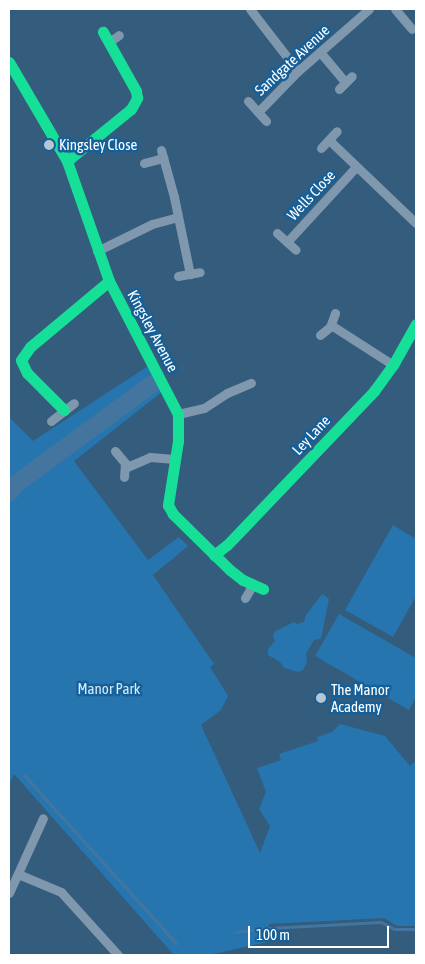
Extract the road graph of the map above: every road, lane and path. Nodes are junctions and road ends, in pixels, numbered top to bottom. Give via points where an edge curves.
1 (250, 9) edge
2 (369, 9) edge
3 (395, 9) edge
4 (412, 29) dead end
5 (119, 35) dead end
6 (106, 37) joint
7 (320, 52) junction
8 (9, 62) edge
9 (298, 71) junction
10 (345, 83) dead end
11 (248, 101) dead end
12 (258, 112) junction
13 (266, 121) dead end
14 (337, 131) dead end
15 (329, 140) junction
16 (321, 148) dead end
17 (66, 161) junction
18 (144, 163) dead end
19 (356, 167) junction
20 (178, 217) junction
21 (416, 223) edge
22 (277, 233) dead end
23 (287, 242) junction
24 (296, 250) dead end
25 (97, 251) junction
26 (200, 272) dead end
27 (190, 274) junction
28 (178, 276) dead end
29 (109, 281) junction
30 (336, 312) dead end
31 (416, 324) edge
32 (331, 325) junction
33 (320, 335) dead end
34 (393, 365) junction
35 (251, 383) dead end
36 (74, 402) dead end
37 (64, 410) junction
38 (178, 414) junction
39 (51, 420) dead end
40 (115, 451) dead end
41 (174, 459) junction
42 (127, 467) junction
43 (124, 477) dead end
44 (214, 555) junction
45 (258, 587) joint
46 (245, 598) dead end
47 (43, 818) dead end
48 (18, 874) junction
49 (9, 893) edge
50 (118, 955) edge

1 - 9 street
2 - 7 street, Sandgate Avenue
3 - 4 street
5 - 6 street
6 - 17 street via 136,90 137,98 130,109
7 - 9 street, Sandgate Avenue
7 - 10 street
8 - 17 street, Kingsley Avenue
9 - 12 street, Sandgate Avenue
11 - 12 street
12 - 13 street
14 - 15 street
15 - 16 street
15 - 19 street
17 - 25 street, Kingsley Avenue via 86,211
18 - 20 street via 162,154
19 - 21 street
19 - 23 street, Wells Close
20 - 25 street via 152,224
20 - 27 street
22 - 23 street, Wells Close
23 - 24 street, Wells Close
25 - 29 street, Kingsley Avenue
26 - 27 street
27 - 28 street
29 - 37 street via 30,347 21,360 27,373
29 - 38 street, Kingsley Avenue
30 - 32 street
31 - 34 street, Ley Lane
32 - 33 street
32 - 34 street
34 - 44 street, Ley Lane via 374,391 227,546
35 - 38 street via 204,408
36 - 37 street
37 - 39 street
38 - 41 street, Kingsley Avenue via 180,424
40 - 42 street
41 - 42 street via 150,456
41 - 44 street, Kingsley Avenue via 168,505 179,521
42 - 43 street
44 - 45 street, Kingsley Avenue via 230,570
45 - 46 street
47 - 48 street
48 - 49 street
48 - 50 street via 61,892

